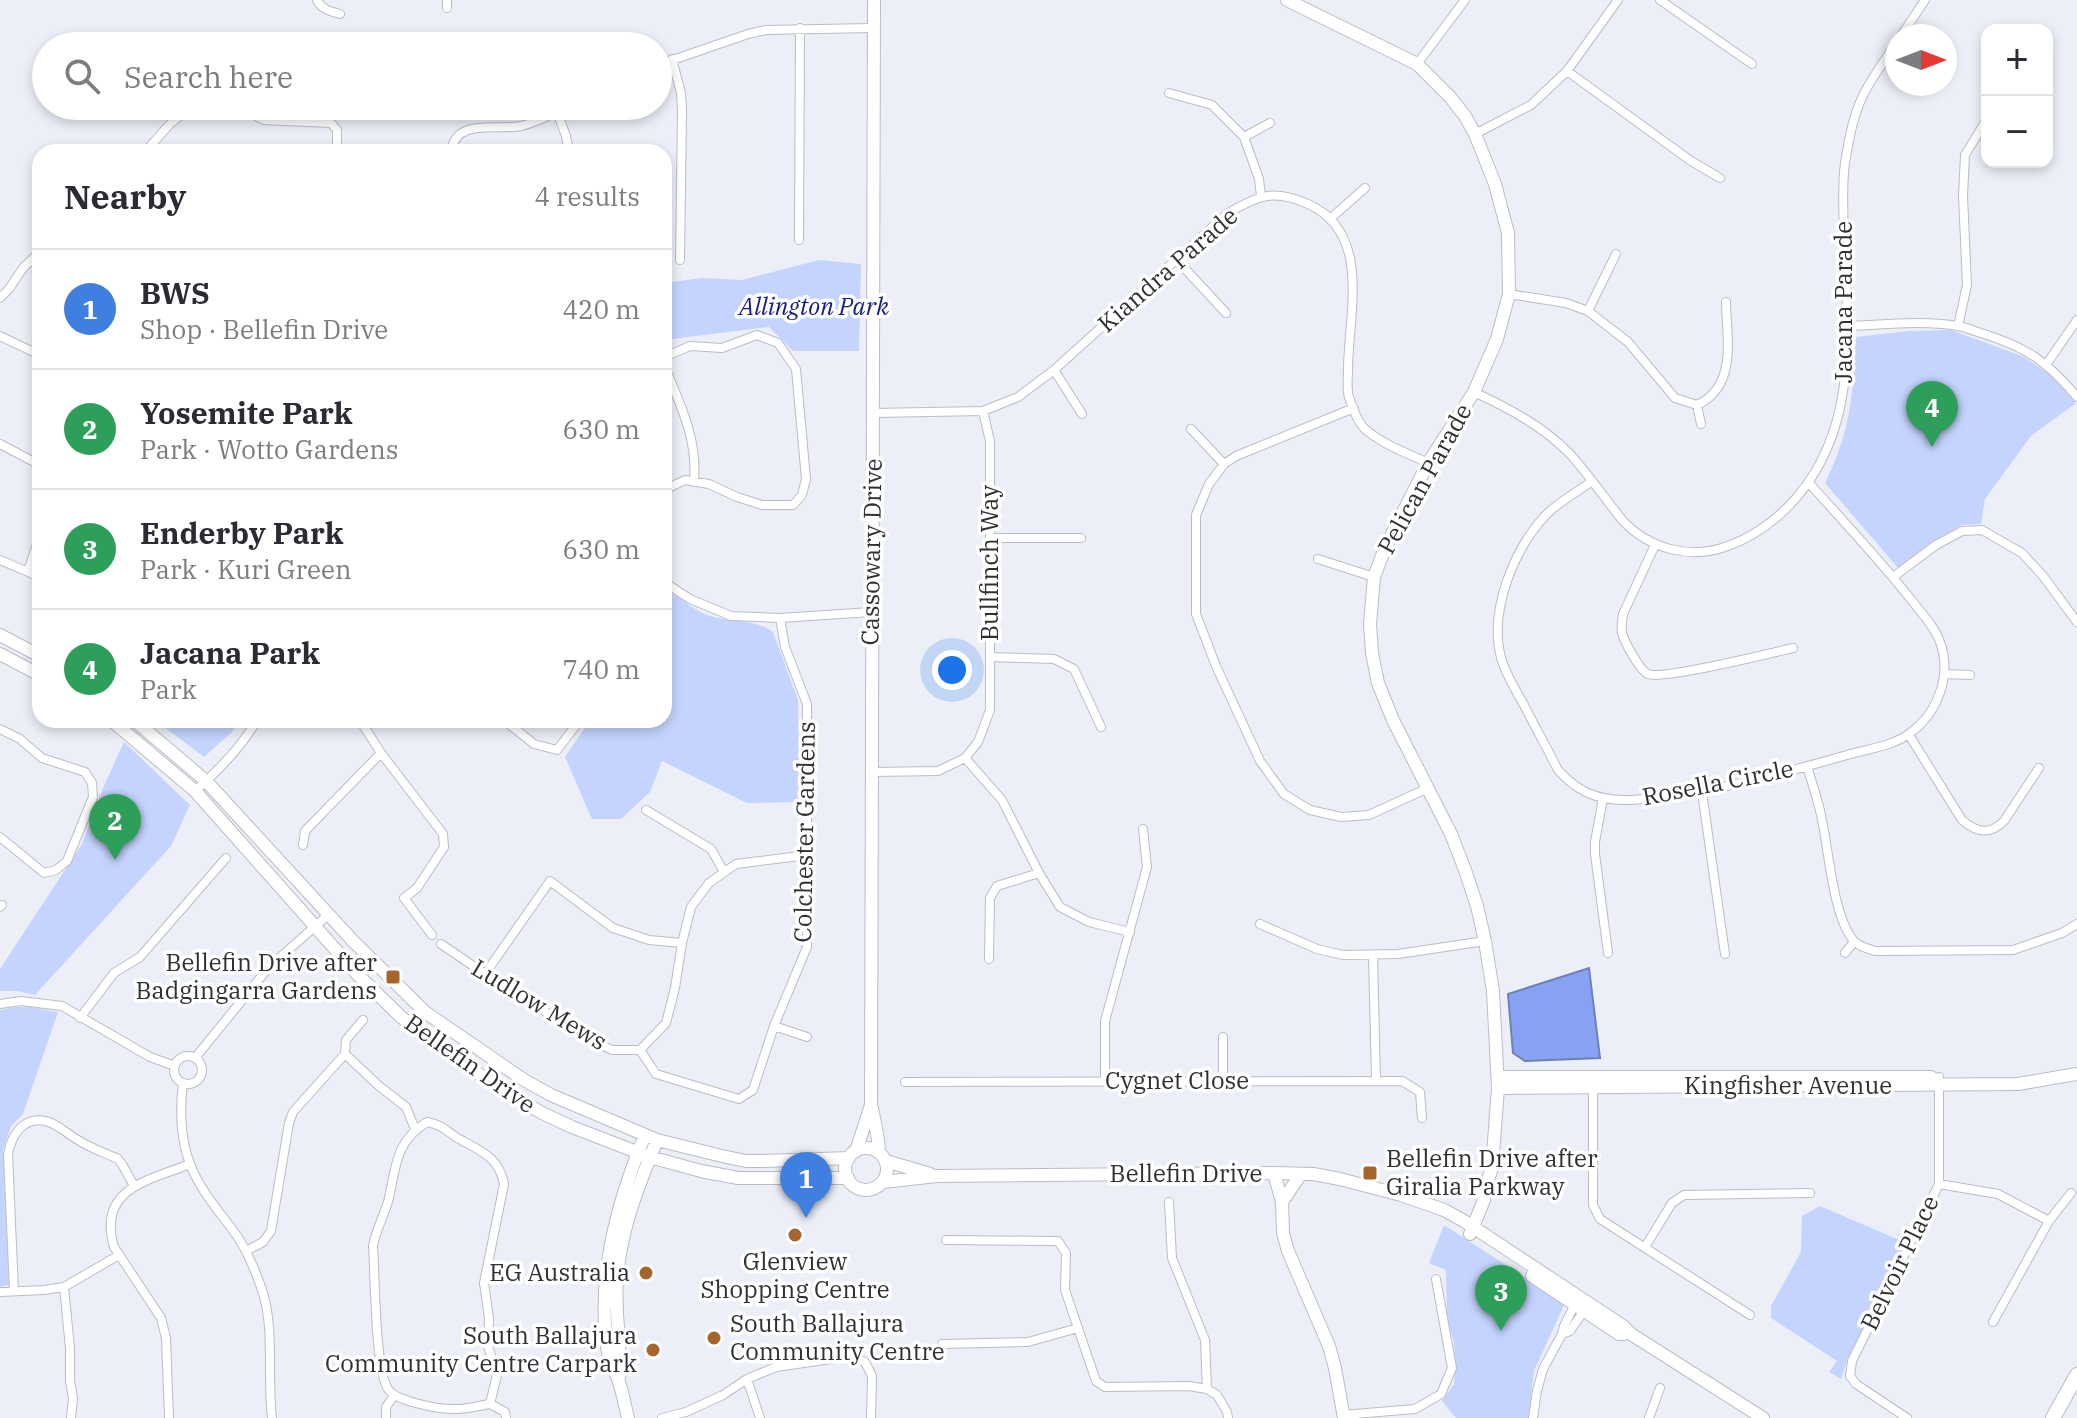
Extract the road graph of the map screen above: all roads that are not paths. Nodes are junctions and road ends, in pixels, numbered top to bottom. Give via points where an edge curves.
1 (317, 0) edge
2 (874, 0) edge
3 (1287, 0) edge
4 (1465, 0) edge
5 (1618, 0) edge
6 (1660, 0) edge
7 (1925, 0) edge
8 (340, 14) dead end
9 (1909, 24) edge
10 (800, 28) junction
11 (873, 28) junction
12 (672, 59) joint
13 (1885, 60) edge
14 (1417, 64) junction
15 (1752, 64) dead end
16 (1567, 71) junction
17 (1169, 93) dead end
18 (175, 120) edge
19 (264, 120) edge
20 (536, 120) edge
21 (560, 120) edge
22 (1270, 123) dead end
23 (1981, 129) edge
24 (1475, 134) junction
25 (1244, 137) junction
26 (152, 144) edge
27 (337, 144) edge
28 (452, 144) edge
29 (568, 144) edge
30 (1720, 178) dead end
31 (1365, 188) dead end
32 (1261, 196) junction
33 (1331, 218) junction
34 (799, 240) dead end
35 (1616, 254) dead end
36 (1176, 259) junction
37 (32, 260) edge
38 (680, 260) dead end
39 (1509, 294) junction
40 (0, 298) edge
41 (1726, 302) dead end
42 (1588, 311) junction
43 (1226, 313) dead end
44 (2077, 320) edge
45 (1846, 326) junction
46 (1958, 326) junction
47 (0, 336) edge
48 (32, 351) edge
49 (672, 354) edge
50 (2046, 365) junction
51 (1054, 370) junction
52 (672, 384) edge
53 (1474, 392) junction
54 (2077, 397) edge
55 (1697, 405) junction
56 (1354, 408) junction
57 (983, 411) junction
58 (874, 413) junction
59 (1082, 414) dead end
60 (1701, 424) dead end
61 (1191, 429) dead end
62 (0, 444) edge
63 (32, 461) edge
64 (1428, 463) junction
65 (1224, 464) junction
66 (694, 482) junction
67 (1591, 482) junction
68 (1809, 483) junction
69 (672, 486) edge
70 (991, 538) junction
71 (1081, 538) dead end
72 (1655, 545) junction
73 (32, 559) edge
74 (1318, 559) dead end
75 (0, 560) edge
76 (28, 571) junction
77 (32, 573) edge
78 (1374, 577) junction
79 (1893, 577) junction
80 (672, 587) edge
81 (871, 612) junction
82 (780, 618) junction
83 (2077, 622) edge
84 (0, 635) edge
85 (1793, 648) dead end
86 (32, 652) edge
87 (0, 654) edge
88 (990, 657) junction
89 (32, 671) edge
90 (1944, 674) junction
91 (1970, 675) dead end
92 (1101, 727) dead end
93 (120, 728) edge
94 (143, 728) edge
95 (252, 728) edge
96 (365, 728) edge
97 (514, 728) edge
98 (574, 728) edge
99 (0, 729) edge
100 (1909, 735) junction
101 (381, 753) junction
102 (965, 758) junction
103 (1807, 766) junction
104 (2039, 768) dead end
105 (872, 772) junction
106 (206, 781) junction
107 (1428, 788) junction
108 (195, 791) junction
109 (1702, 792) junction
110 (1603, 798) junction
111 (646, 810) dead end
112 (1143, 829) dead end
113 (0, 837) edge
114 (303, 845) dead end
115 (807, 855) junction
116 (226, 858) dead end
117 (724, 872) junction
118 (1039, 873) junction
119 (329, 914) junction
120 (1260, 924) dead end
121 (2077, 924) edge
122 (316, 927) junction
123 (1130, 932) junction
124 (432, 935) dead end
125 (1485, 941) junction
126 (1854, 942) junction
127 (682, 943) junction
128 (441, 944) dead end
129 (1608, 953) dead end
130 (1845, 953) dead end
131 (1725, 954) dead end
132 (1373, 955) junction
133 (989, 959) dead end
134 (485, 974) junction
135 (0, 1004) edge
136 (80, 1018) junction
137 (363, 1020) dead end
138 (774, 1026) junction
139 (807, 1037) dead end
140 (1223, 1037) dead end
141 (640, 1050) junction
142 (345, 1054) junction
143 (195, 1058) junction
144 (175, 1066) junction
145 (2077, 1066) edge
146 (2077, 1074) edge
147 (1105, 1081) junction
148 (1223, 1081) junction
149 (1376, 1081) junction
150 (1939, 1081) junction
151 (905, 1082) dead end
152 (1498, 1082) junction
153 (1593, 1082) junction
154 (183, 1083) junction
155 (871, 1105) junction
156 (1422, 1118) dead end
157 (415, 1129) junction
158 (651, 1137) junction
159 (644, 1155) junction
160 (852, 1155) junction
161 (882, 1157) junction
162 (190, 1164) junction
163 (1274, 1173) junction
164 (1301, 1174) junction
165 (937, 1176) junction
166 (848, 1178) junction
167 (883, 1182) junction
168 (1939, 1184) junction
169 (134, 1186) junction
170 (1810, 1193) dead end
171 (2071, 1193) dead end
172 (1169, 1202) dead end
173 (1282, 1202) junction
174 (2049, 1221) junction
175 (1467, 1228) junction
176 (946, 1240) dead end
177 (1645, 1247) junction
178 (246, 1251) junction
179 (119, 1255) junction
180 (1436, 1279) dead end
181 (64, 1287) junction
182 (14, 1291) junction
183 (0, 1292) edge
184 (1581, 1304) junction
185 (1750, 1315) dead end
186 (1993, 1322) dead end
187 (1078, 1328) junction
188 (942, 1344) dead end
189 (2077, 1375) edge
190 (747, 1379) junction
191 (1660, 1388) dead end
192 (1207, 1389) junction
193 (394, 1396) junction
194 (490, 1404) junction
195 (1343, 1416) edge
196 (71, 1418) edge
197 (169, 1418) edge
198 (272, 1418) edge
199 (386, 1418) edge
200 (506, 1418) edge
201 (628, 1418) edge
202 (662, 1418) edge
203 (760, 1418) edge
204 (871, 1418) edge
205 (1228, 1418) edge
206 (1533, 1418) edge
207 (1649, 1418) edge
208 (1763, 1418) edge
209 (1907, 1418) edge
210 (2053, 1418) edge

1 - 8 street
2 - 11 street, Cassowary Drive
3 - 14 street, Pelican Parade
4 - 14 street
5 - 16 street
6 - 15 street
7 - 9 street
10 - 11 street
10 - 12 street via 748,34
10 - 34 street
11 - 58 street, Cassowary Drive
12 - 38 street via 682,110
13 - 45 street, Jacana Parade via 1866,89 1844,166
14 - 24 street, Pelican Parade via 1450,97
16 - 24 street via 1531,105
16 - 30 street
17 - 25 street via 1212,105
18 - 26 street
19 - 27 street via 331,123
20 - 28 street via 469,129
21 - 29 street
22 - 25 street
23 - 46 street via 1965,155 1967,285
24 - 39 street, Pelican Parade via 1508,233
25 - 32 street
31 - 33 street
32 - 33 street, Kiandra Parade via 1289,196
32 - 36 street, Kiandra Parade via 1228,213
33 - 56 street via 1347,246 1354,279 1348,356 1348,397
35 - 42 street
36 - 43 street
36 - 51 street, Kiandra Parade
37 - 40 street
39 - 42 street
39 - 53 street, Pelican Parade
41 - 55 street via 1723,381 1710,399
42 - 55 street via 1628,342 1675,398
44 - 50 street
45 - 46 street
45 - 68 street, Jacana Parade via 1845,389 1838,423
46 - 50 street via 2013,343
47 - 48 street
49 - 66 street via 690,346 722,348 757,335 778,343 796,369 806,479 793,505 762,505
50 - 54 street
51 - 57 street, Kiandra Parade via 1018,397
51 - 59 street
52 - 66 street via 696,460
53 - 64 street, Pelican Parade
53 - 67 street, Jacana Parade via 1536,425
55 - 60 street
56 - 64 street via 1362,426
56 - 65 street
57 - 58 street, Kiandra Parade
57 - 70 street, Bullfinch Way via 990,441
58 - 81 street, Cassowary Drive
61 - 65 street
62 - 63 street
64 - 78 street, Pelican Parade
65 - 107 street via 1196,515 1196,614 1260,761 1284,794 1310,810 1341,817 1369,815
66 - 69 street
67 - 72 street, Jacana Parade via 1632,531
67 - 110 street, Rosella Circle via 1551,510 1525,543 1500,604 1497,633 1508,675 1558,770 1577,788
68 - 72 street, Jacana Parade via 1770,523 1725,547 1689,552
68 - 79 street
70 - 71 street
70 - 88 street, Bullfinch Way
72 - 85 street via 1621,624 1647,674
73 - 76 street
74 - 78 street
75 - 76 street
76 - 77 street
78 - 107 street, Pelican Parade via 1370,624 1378,683
79 - 83 street via 1962,531 1982,530 2022,553
79 - 90 street via 1940,642
80 - 82 street via 731,616
81 - 82 street
81 - 105 street, Cassowary Drive
82 - 115 street, Colchester Gardens via 807,704
84 - 86 street
87 - 89 street
88 - 92 street via 1054,659 1074,669
88 - 102 street, Bullfinch Way via 990,710 978,742
90 - 91 street
90 - 100 street via 1935,705
93 - 108 street, Bellefin Drive
94 - 106 street, Bellefin Drive
95 - 106 street
96 - 101 street
97 - 98 street via 534,744 557,750
99 - 113 street via 42,758 85,772 93,797 67,861 56,870 44,873
100 - 103 street, Rosella Circle
100 - 104 street via 1962,820 1981,831 1989,832 2004,821
101 - 114 street via 305,831
101 - 124 street via 443,834 444,847 417,888 404,898
102 - 105 street via 938,771
102 - 118 street via 1002,800
103 - 109 street, Rosella Circle
103 - 126 street via 1843,921
105 - 155 street, Cassowary Drive
106 - 108 street
106 - 119 street, Bellefin Drive
107 - 125 street, Pelican Parade via 1465,870
108 - 122 street, Bellefin Drive
109 - 110 street, Rosella Circle
109 - 131 street
110 - 129 street via 1595,854
111 - 117 street via 711,849
112 - 123 street via 1147,867
115 - 117 street, Ludlow Mews via 736,864
115 - 138 street, Colchester Gardens via 807,947
116 - 136 street via 140,957 114,973
117 - 127 street, Ludlow Mews via 691,907
118 - 123 street via 1060,907 1089,922
118 - 133 street via 997,886 990,898
119 - 122 street
119 - 158 street, Bellefin Drive via 425,1012 524,1080
120 - 132 street via 1317,949
121 - 126 street via 2013,950 1875,951
122 - 143 street via 269,967
122 - 159 street, Bellefin Drive via 401,1017 456,1059 542,1113
123 - 147 street via 1105,1021
125 - 132 street
125 - 152 street, Pelican Parade
126 - 130 street
127 - 134 street via 649,940 613,928 550,881
127 - 141 street, Ludlow Mews via 666,1023
128 - 134 street, Ludlow Mews
132 - 149 street
134 - 141 street, Ludlow Mews via 589,1039 612,1050
135 - 136 street via 62,1006
136 - 144 street
137 - 142 street via 346,1040
138 - 139 street
138 - 141 street, Colchester Gardens via 753,1090 739,1099 656,1074
140 - 148 street
142 - 157 street via 406,1107
142 - 178 street via 293,1112 271,1231
143 - 144 street via 180,1059
143 - 154 street via 202,1069 200,1078
144 - 154 street
145 - 150 street, Kingfisher Avenue
146 - 150 street, Kingfisher Avenue via 2018,1084
147 - 148 street, Cygnet Close
147 - 151 street, Cygnet Close
148 - 149 street, Cygnet Close
149 - 156 street, Cygnet Close via 1402,1081 1420,1092
150 - 153 street, Kingfisher Avenue
150 - 168 street, Belvoir Place
152 - 153 street, Kingfisher Avenue
152 - 175 street, Pelican Parade via 1492,1168
153 - 177 street via 1593,1205 1600,1219
154 - 162 street via 181,1116
155 - 160 street, Cassowary Drive
155 - 161 street, Cassowary Drive
157 - 193 street via 400,1148 373,1246 381,1361
157 - 194 street via 427,1122 443,1125 501,1170 504,1184 484,1283 488,1346 497,1375
158 - 159 street
158 - 160 street, Bellefin Drive via 746,1161
159 - 166 street, Bellefin Drive via 738,1178
159 - 201 street via 619,1212 605,1280 608,1351
160 - 161 street via 868,1148
160 - 166 street via 846,1165
161 - 165 street, Bellefin Drive
161 - 167 street via 887,1170
162 - 169 street
162 - 178 street
163 - 164 street, Bellefin Drive
163 - 165 street, Bellefin Drive
163 - 173 street
164 - 173 street
164 - 175 street, Bellefin Drive via 1401,1195 1444,1210
165 - 167 street, Bellefin Drive
166 - 167 street via 861,1189
168 - 174 street via 1998,1194
168 - 209 street, Belvoir Place via 1852,1361 1850,1376 1856,1384
169 - 179 street via 120,1197 112,1214 110,1235
169 - 182 street via 118,1159 54,1124 34,1117 21,1126 9,1146
170 - 177 street via 1684,1195 1672,1203
171 - 174 street
172 - 192 street via 1172,1258 1205,1340
173 - 195 street via 1288,1251 1329,1346
174 - 186 street
175 - 184 street, Bellefin Drive
176 - 187 street via 1058,1241 1066,1253 1065,1290
177 - 185 street
178 - 198 street via 268,1321
179 - 181 street
179 - 197 street via 164,1327
180 - 195 street via 1452,1368 1441,1394 1415,1409
181 - 182 street
181 - 196 street
182 - 183 street
184 - 206 street via 1570,1331 1562,1334 1543,1369
184 - 208 street, Bellefin Drive
187 - 188 street via 1028,1342
187 - 192 street via 1096,1381 1105,1387
189 - 210 main road
190 - 202 street via 686,1412
190 - 203 street
190 - 204 street via 776,1367 851,1356 865,1362 872,1376
191 - 207 street
192 - 205 street via 1217,1395
193 - 194 street via 454,1410
193 - 199 street
194 - 200 street

